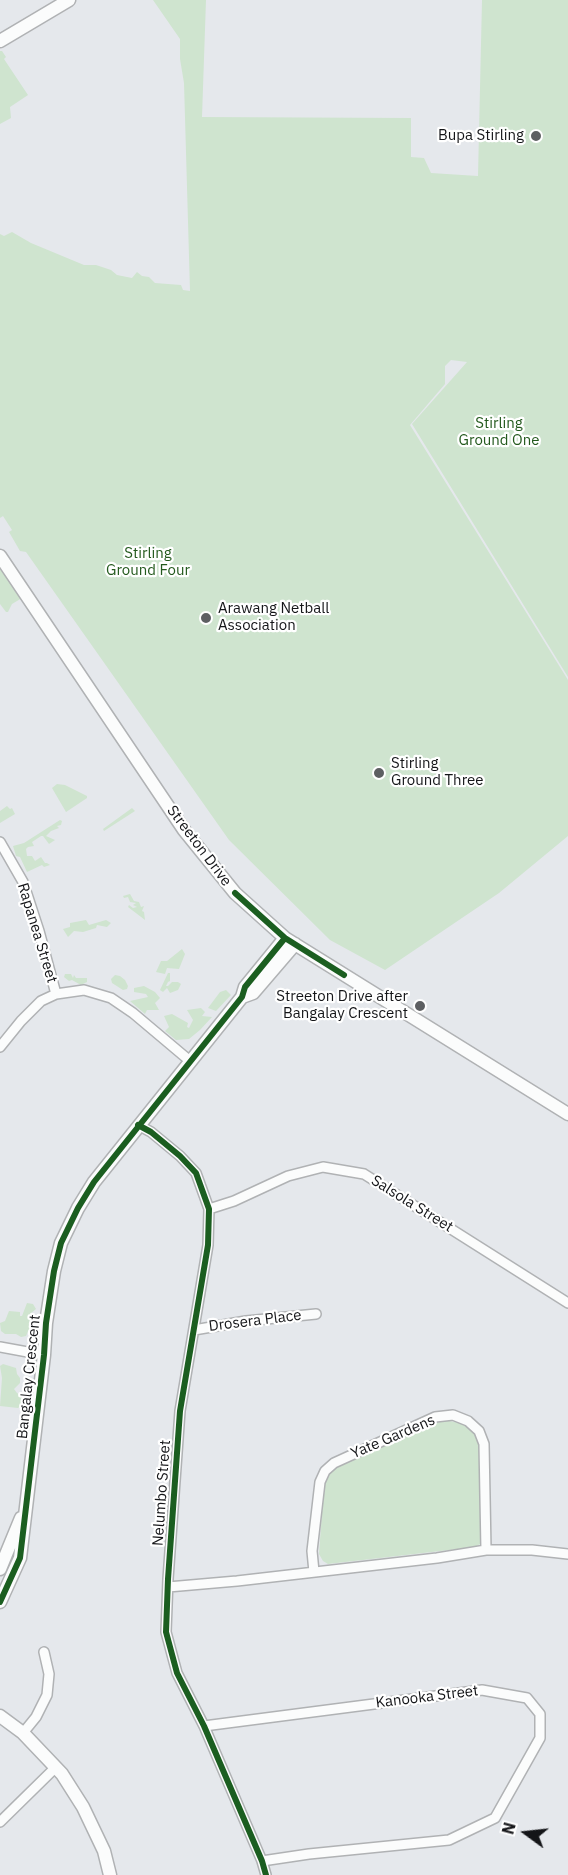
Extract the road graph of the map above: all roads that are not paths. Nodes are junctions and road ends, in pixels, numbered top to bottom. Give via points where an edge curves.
1 (69, 0) edge
2 (0, 41) edge
3 (0, 556) edge
4 (0, 842) edge
5 (290, 941) junction
6 (56, 994) junction
7 (0, 1047) edge
8 (190, 1061) junction
9 (568, 1114) edge
10 (138, 1125) junction
11 (209, 1209) junction
12 (568, 1303) edge
13 (316, 1314) dead end
14 (194, 1330) junction
15 (0, 1347) edge
16 (44, 1355) junction
17 (26, 1505) junction
18 (486, 1550) junction
19 (568, 1554) edge
20 (0, 1569) edge
21 (314, 1572) junction
22 (168, 1587) junction
23 (0, 1602) edge
24 (45, 1652) dead end
25 (1, 1714) edge
26 (204, 1726) junction
27 (23, 1733) junction
28 (56, 1767) junction
29 (0, 1822) edge
30 (262, 1861) junction
31 (110, 1875) edge
32 (266, 1875) edge

1 - 2 street
3 - 5 street, Streeton Drive via 184,830 235,893
4 - 6 street, Rapanea Street via 23,882
5 - 8 street, Bangalay Crescent via 244,987 242,997
5 - 9 street, Streeton Drive
6 - 7 street via 41,1001
6 - 8 street via 84,990 111,998 155,1029
8 - 10 street, Bangalay Crescent
10 - 11 street, Nelumbo Street via 166,1144 196,1173
10 - 16 street, Bangalay Crescent via 94,1182 61,1243
11 - 12 street, Salsola Street via 288,1176 323,1167 364,1174
11 - 14 street, Nelumbo Street via 208,1245
13 - 14 street, Drosera Place
14 - 22 street, Nelumbo Street via 180,1411
15 - 16 street
16 - 17 street, Bangalay Crescent
17 - 20 street, Bangalay Crescent
17 - 23 street, Bangalay Crescent via 20,1558
18 - 19 street
18 - 21 street
18 - 21 street, Yate Gardens via 484,1444 479,1431 468,1421 453,1415 435,1417 334,1462 325,1471 320,1482 312,1551
21 - 22 street
22 - 26 street, Nelumbo Street via 166,1632 177,1673
24 - 27 street via 49,1674 46,1695
25 - 27 street
26 - 30 street, Nelumbo Street
26 - 30 street, Kanooka Street via 482,1690 527,1698 540,1714 540,1738 495,1818 449,1840
27 - 28 street
28 - 29 street
28 - 31 street via 83,1807 104,1851
30 - 32 street, Nelumbo Street

